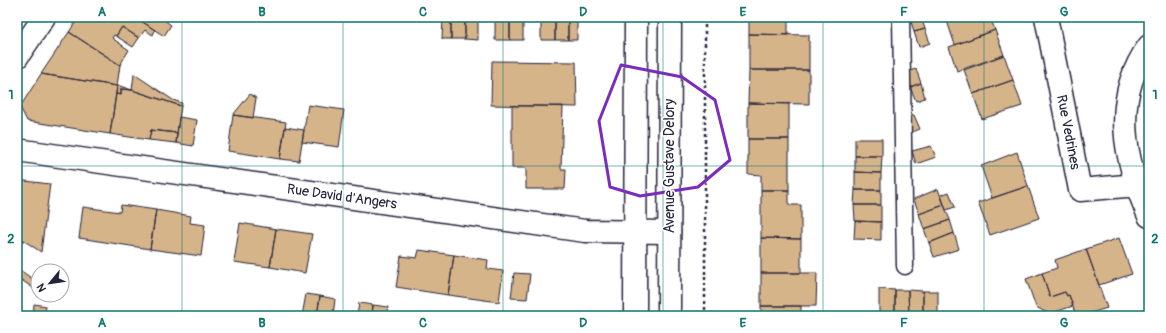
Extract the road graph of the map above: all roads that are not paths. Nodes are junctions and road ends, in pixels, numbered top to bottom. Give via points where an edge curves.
1 (44, 17) edge
2 (636, 17) edge
3 (670, 17) edge
4 (901, 17) edge
5 (1046, 17) edge
6 (1149, 46) edge
7 (17, 57) edge
8 (17, 150) edge
9 (1137, 185) junction
10 (1149, 216) edge
11 (636, 231) junction
12 (668, 232) junction
13 (905, 266) dead end
14 (635, 316) edge
15 (669, 316) edge

1 - 7 street
2 - 11 street
3 - 12 street, Avenue Gustave Delory
4 - 13 lane
5 - 9 street, Rue Vedrines via 1080,190
6 - 9 street via 1135,70 1129,87 1125,120 1130,164
8 - 11 street, Rue David d'Angers via 585,231
9 - 10 street
11 - 12 street, Rue David d'Angers
11 - 14 street
12 - 15 street, Avenue Gustave Delory

